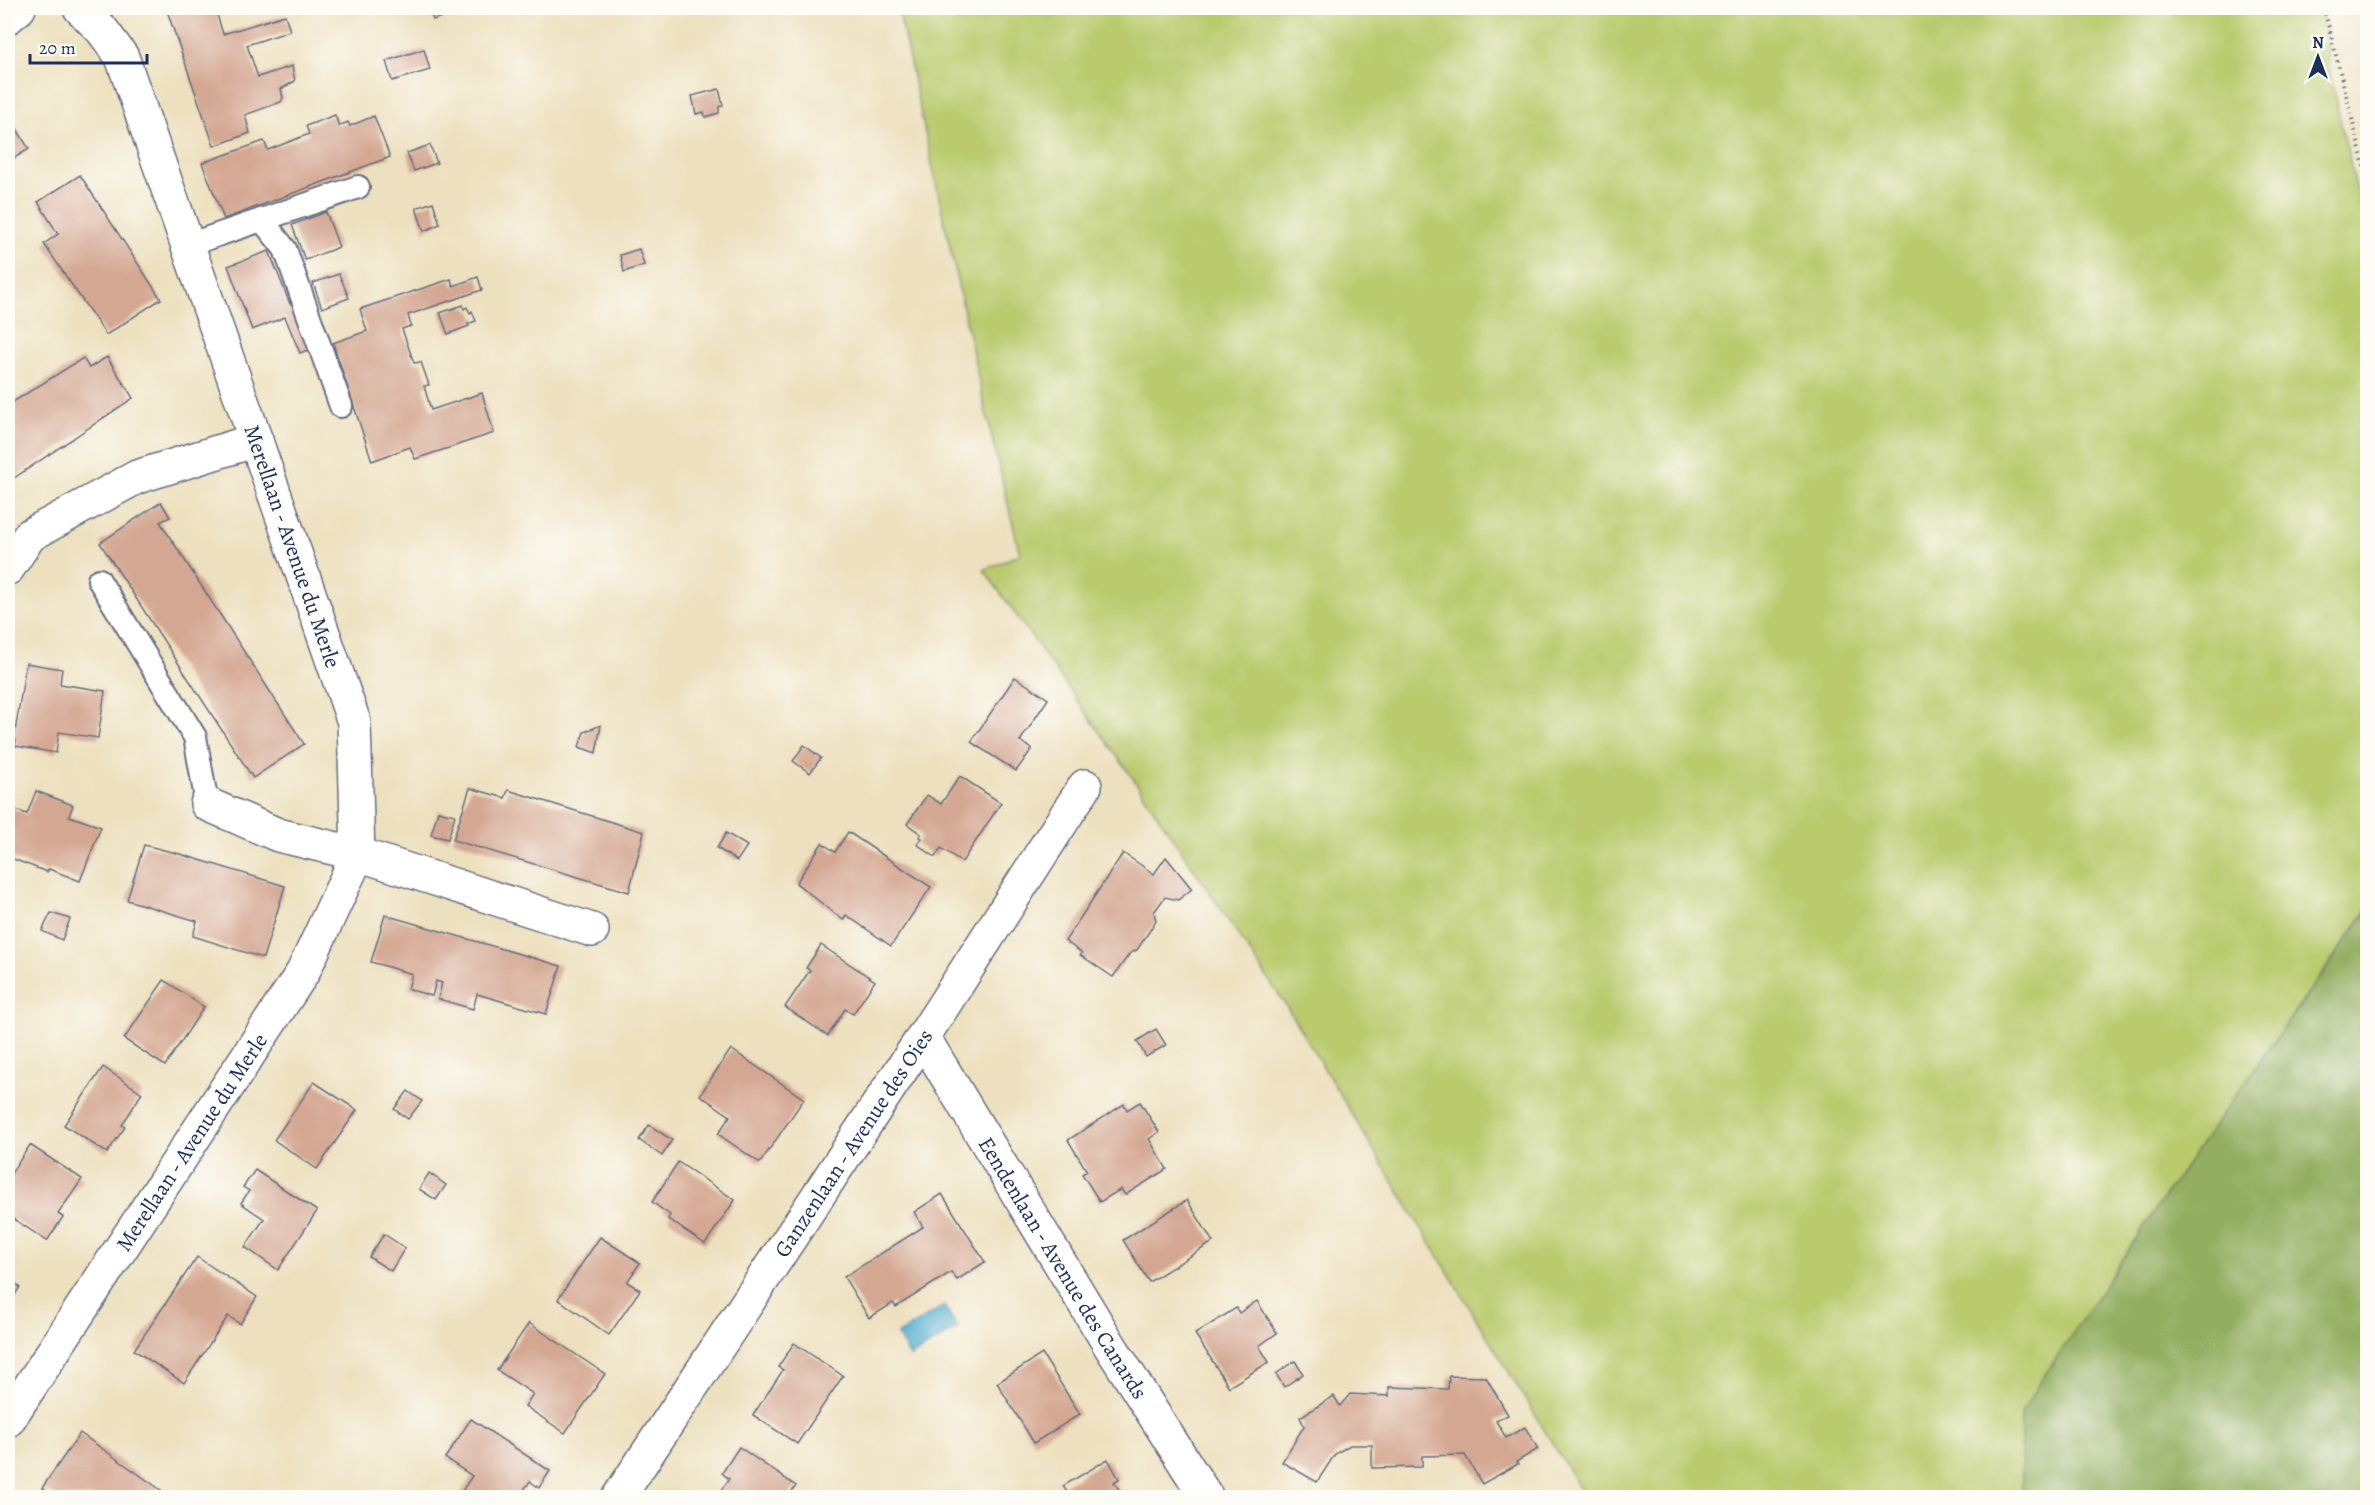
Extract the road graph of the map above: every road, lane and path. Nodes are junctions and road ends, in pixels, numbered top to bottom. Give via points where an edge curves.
1 (19, 8) edge
2 (80, 8) edge
3 (2324, 8) edge
4 (8, 17) edge
5 (2367, 182) edge
6 (358, 188) dead end
7 (262, 220) junction
8 (188, 245) junction
9 (340, 406) dead end
10 (256, 440) junction
11 (8, 568) edge
12 (99, 580) dead end
13 (1085, 786) dead end
14 (207, 804) joint
15 (358, 854) junction
16 (592, 930) dead end
17 (923, 1037) junction
18 (8, 1420) edge
19 (618, 1497) edge
20 (1207, 1497) edge

1 - 4 street
2 - 8 street, Merellaan - Avenue du Merle via 122,57
3 - 5 path
6 - 7 lane
7 - 8 lane
7 - 9 lane via 285,249
8 - 10 street, Merellaan - Avenue du Merle
10 - 11 street via 137,477 30,535
10 - 15 street, Merellaan - Avenue du Merle via 354,722
12 - 14 lane via 195,737
13 - 17 street, Ganzenlaan - Avenue des Oies
14 - 15 street via 279,835
15 - 16 street
15 - 18 street, Merellaan - Avenue du Merle via 303,972
17 - 19 street, Ganzenlaan - Avenue des Oies
17 - 20 street, Eendenlaan - Avenue des Canards via 1109,1344

